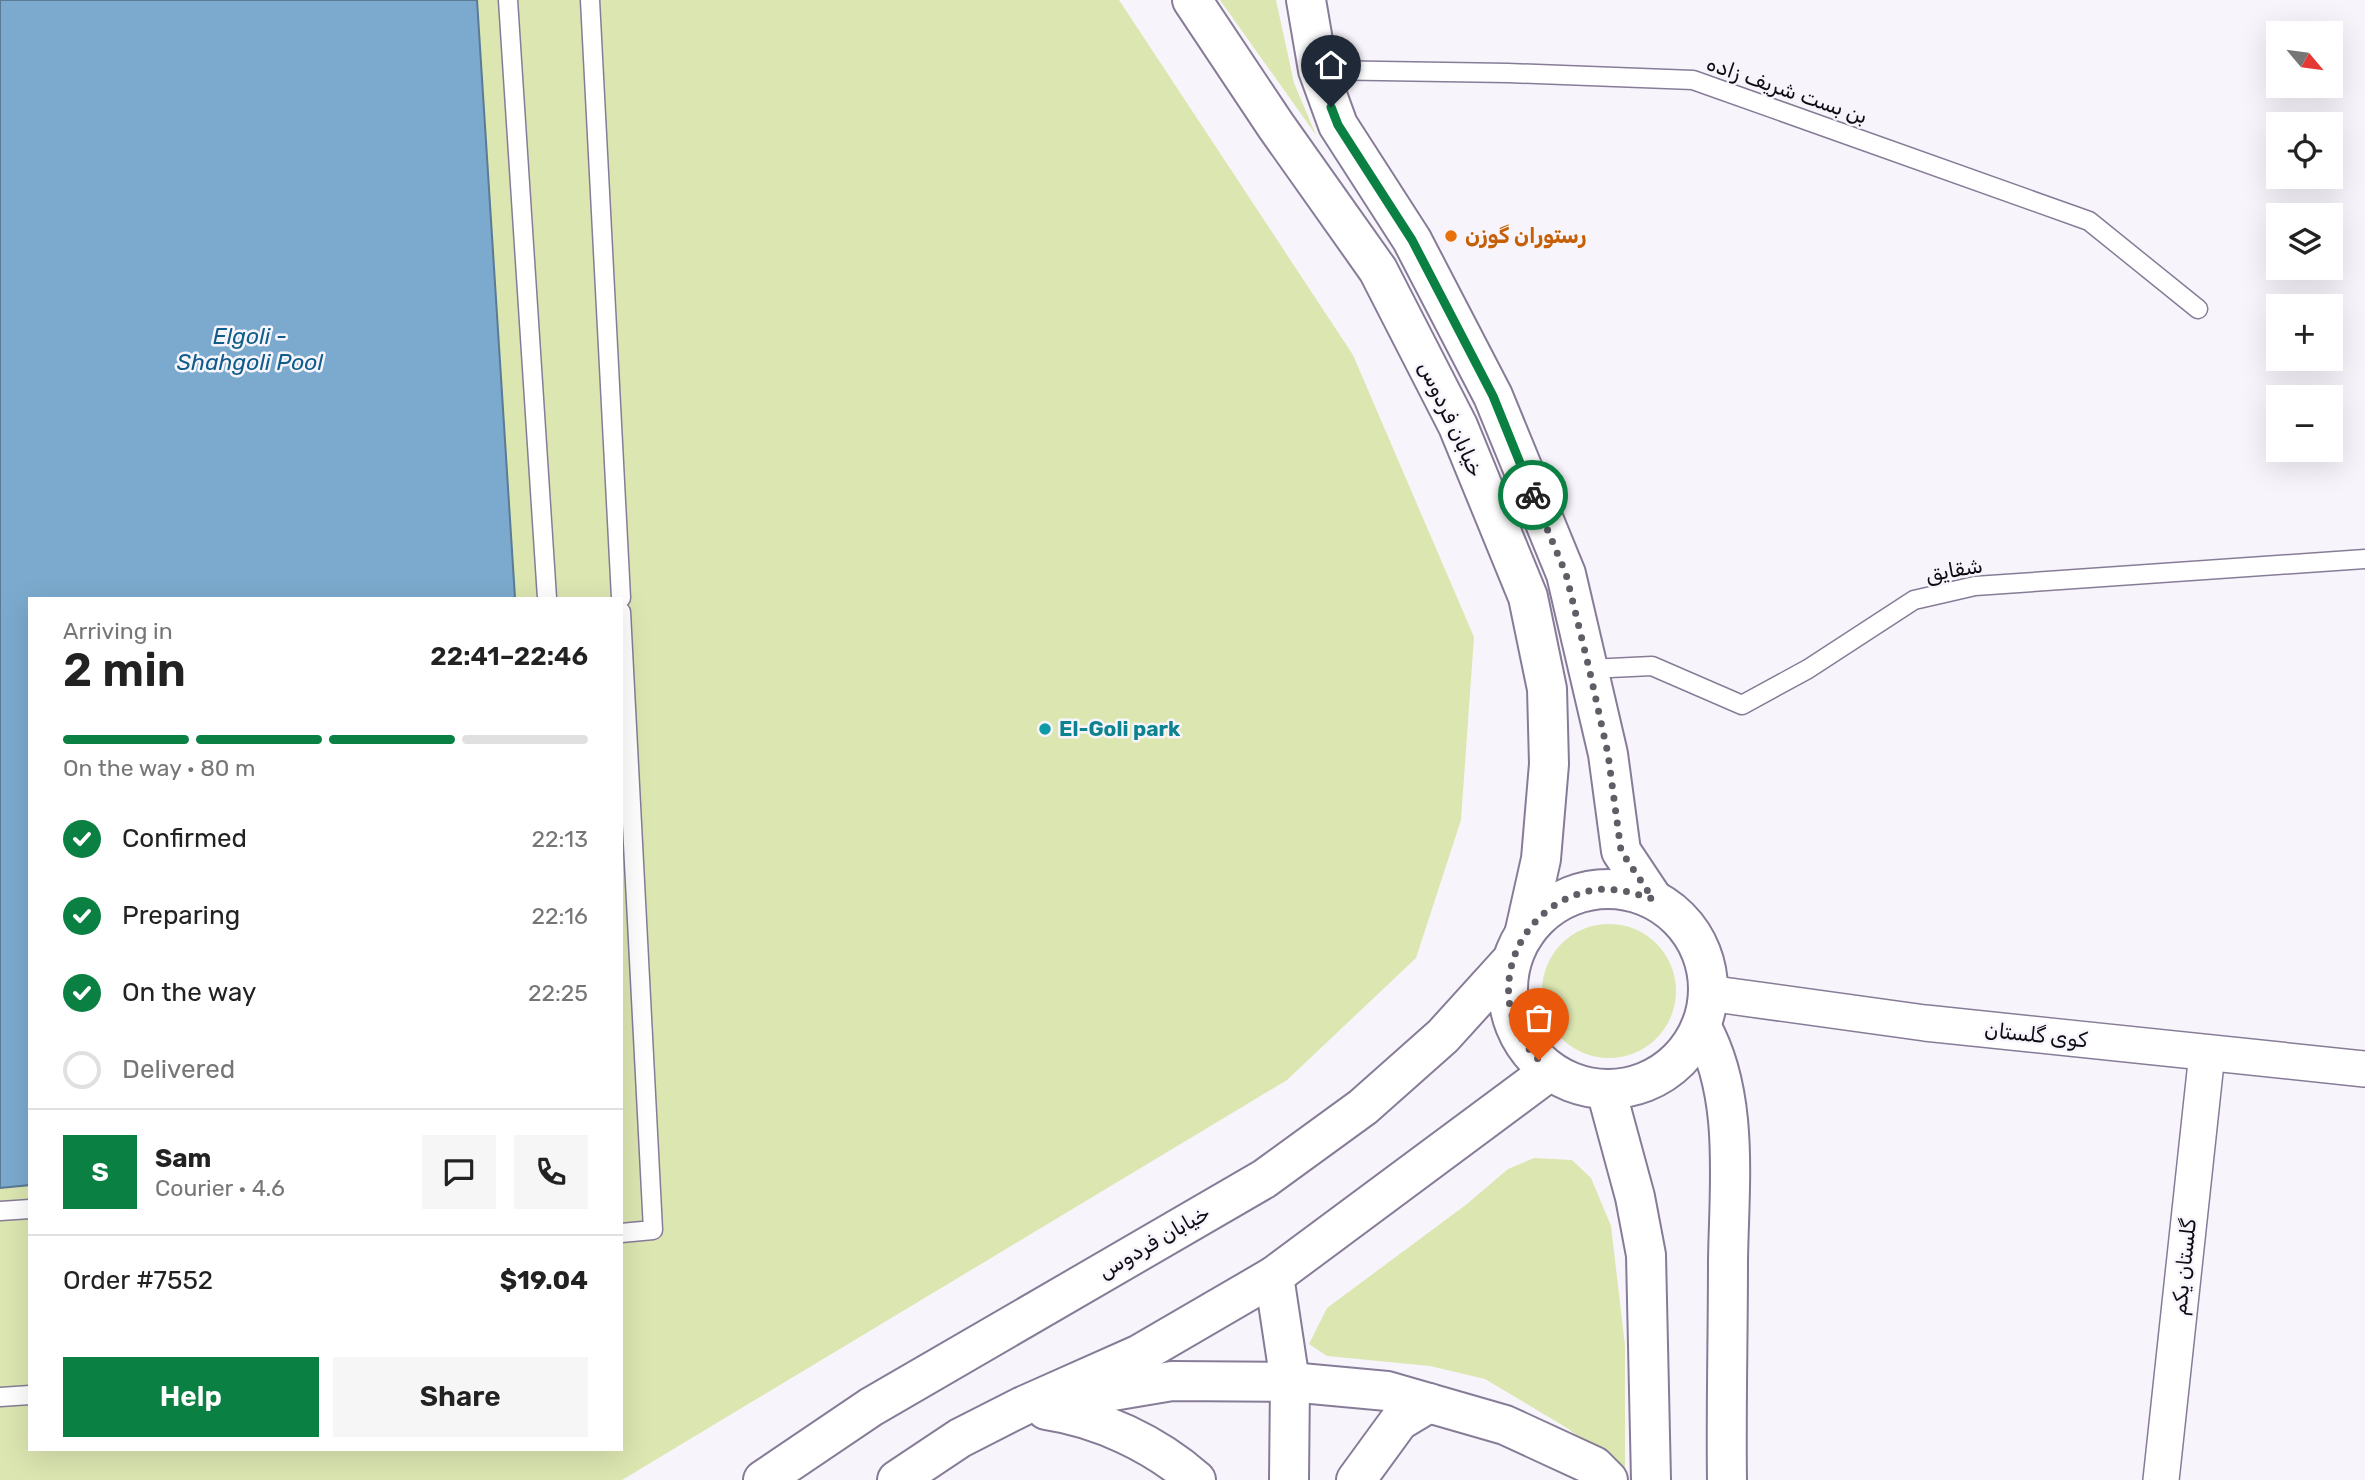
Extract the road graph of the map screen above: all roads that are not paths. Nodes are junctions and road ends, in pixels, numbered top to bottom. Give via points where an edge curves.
1 (508, 0) edge
2 (590, 0) edge
3 (1192, 0) edge
4 (1306, 0) edge
5 (1318, 70) junction
6 (2198, 309) dead end
7 (2365, 559) edge
8 (547, 597) edge
9 (621, 597) edge
10 (623, 651) edge
11 (1589, 668) junction
12 (1653, 899) junction
13 (1518, 948) junction
14 (1704, 1010) junction
15 (2207, 1053) junction
16 (2365, 1069) edge
17 (1550, 1071) junction
18 (1606, 1090) junction
19 (28, 1209) edge
20 (0, 1211) edge
21 (623, 1233) edge
22 (1274, 1276) junction
23 (1290, 1382) junction
24 (28, 1395) edge
25 (0, 1397) edge
26 (1429, 1403) junction
27 (1023, 1406) junction
28 (763, 1480) edge
29 (897, 1480) edge
30 (1196, 1480) edge
31 (1289, 1480) edge
32 (1356, 1480) edge
33 (1608, 1480) edge
34 (1651, 1480) edge
35 (1727, 1480) edge
36 (2161, 1480) edge

1 - 8 lane
2 - 9 lane
3 - 13 main road, خیابان فردوس via 1378,270 1458,426 1528,597 1547,689 1549,764 1541,859
4 - 5 main road
5 - 6 lane, بن بست شریف زاده via 1693,80 2089,221
5 - 11 main road via 1338,125 1412,240 1493,396 1566,574
7 - 11 lane, شقایق via 1975,586 1914,600 1808,669 1742,705 1652,666
10 - 21 lane via 653,1230
11 - 12 main road via 1608,754 1621,851
12 - 13 main road via 1625,890 1596,890 1568,897 1544,913
12 - 14 main road via 1676,916 1694,938 1705,964
13 - 17 main road via 1507,992 1513,1022 1528,1050
13 - 28 main road, خیابان فردوس via 1443,1035 1363,1107 1264,1179 871,1407
14 - 15 street, کوی گلستان via 1925,1023
14 - 18 main road via 1686,1053 1663,1073 1636,1086
14 - 35 main road via 1723,1083 1729,1149
15 - 16 street, کوی گلستان
15 - 36 street, گلستان یکم
17 - 18 main road via 1577,1085
17 - 22 main road
18 - 34 main road via 1646,1255
19 - 20 lane
22 - 23 main road
22 - 27 main road via 1140,1354
23 - 26 main road via 1387,1391
23 - 27 main road via 1172,1381
23 - 31 main road
24 - 25 lane
26 - 32 main road via 1399,1421
26 - 33 main road via 1505,1425 1594,1466
27 - 29 main road via 960,1438
27 - 30 main road via 1066,1413 1136,1439

